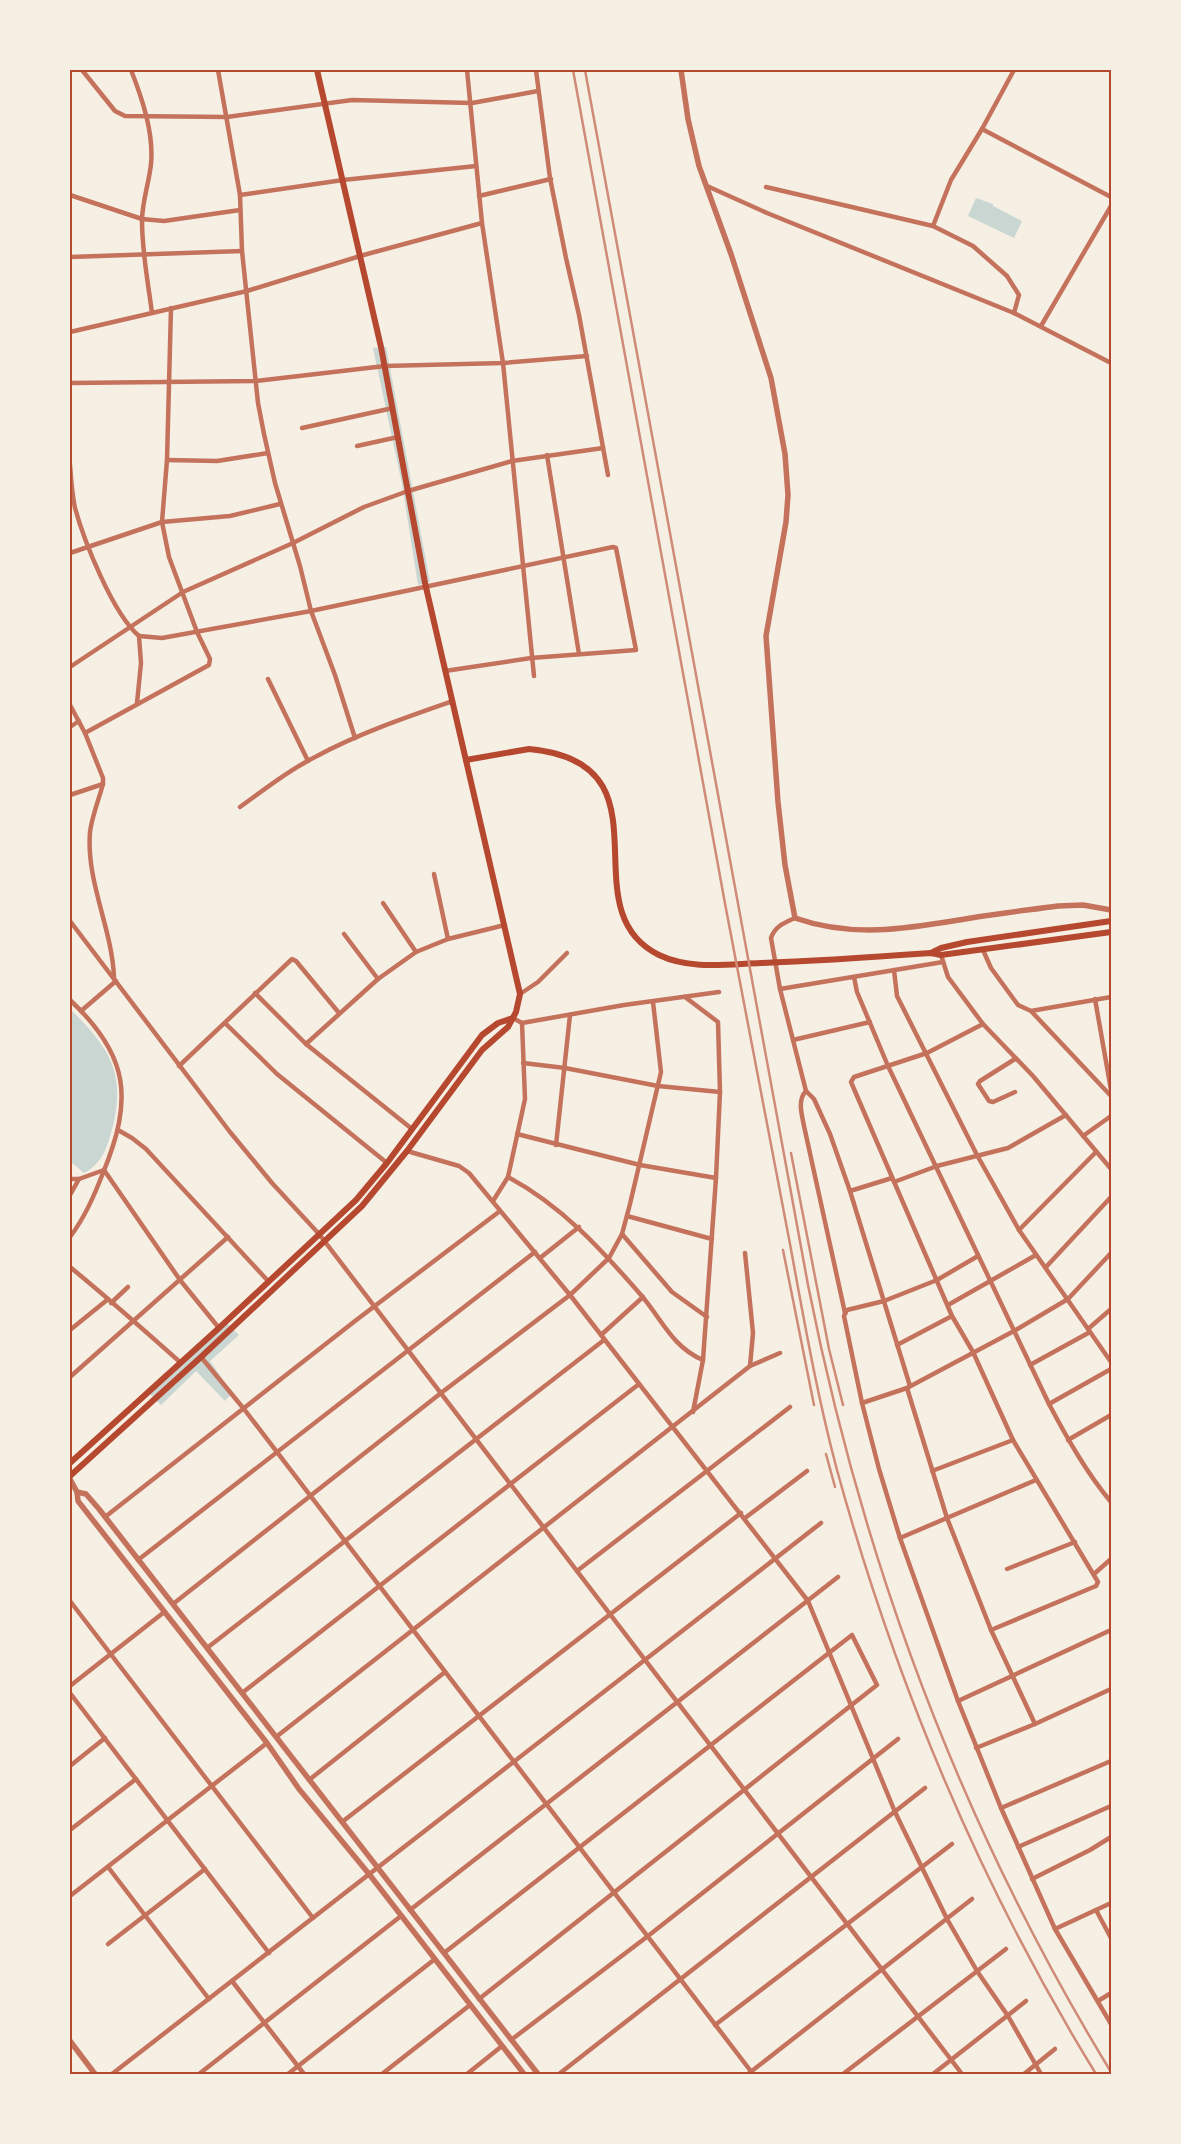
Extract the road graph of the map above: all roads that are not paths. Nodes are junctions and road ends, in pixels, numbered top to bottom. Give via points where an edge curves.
1 (82, 70) edge
2 (131, 70) edge
3 (218, 70) edge
4 (317, 70) edge
5 (467, 70) edge
6 (536, 70) edge
7 (681, 70) edge
8 (1014, 70) edge
9 (538, 91) junction
10 (472, 103) junction
11 (325, 104) junction
12 (146, 116) junction
13 (227, 117) junction
14 (982, 129) junction
15 (476, 166) junction
16 (550, 179) junction
17 (343, 180) junction
18 (707, 186) junction
19 (766, 186) dead end
20 (70, 195) edge
21 (240, 195) junction
22 (479, 196) junction
23 (1111, 197) edge
24 (1111, 206) edge
25 (240, 210) junction
26 (142, 219) junction
27 (482, 223) junction
28 (933, 226) junction
29 (242, 251) junction
30 (144, 254) junction
31 (360, 256) junction
32 (70, 257) edge
33 (247, 291) junction
34 (171, 308) junction
35 (152, 313) junction
36 (1014, 313) junction
37 (1041, 326) junction
38 (70, 332) edge
39 (587, 356) junction
40 (503, 363) junction
41 (1111, 363) edge
42 (385, 366) junction
43 (256, 381) junction
44 (70, 382) edge
45 (169, 383) junction
46 (393, 408) junction
47 (302, 428) dead end
48 (398, 437) junction
49 (357, 446) dead end
50 (603, 448) junction
51 (268, 453) junction
52 (547, 455) junction
53 (167, 460) junction
54 (512, 461) junction
55 (70, 465) edge
56 (608, 475) dead end
57 (408, 491) junction
58 (280, 504) junction
59 (73, 509) edge
60 (162, 522) junction
61 (293, 543) junction
62 (90, 547) junction
63 (70, 553) edge
64 (565, 557) junction
65 (523, 566) junction
66 (426, 586) junction
67 (183, 592) junction
68 (311, 611) junction
69 (129, 627) junction
70 (197, 632) junction
71 (139, 636) junction
72 (579, 654) junction
73 (531, 658) junction
74 (70, 667) edge
75 (445, 671) junction
76 (534, 676) dead end
77 (268, 679) dead end
78 (452, 701) junction
79 (138, 703) junction
80 (70, 705) edge
81 (79, 721) junction
82 (70, 727) edge
83 (85, 733) junction
84 (355, 738) junction
85 (466, 760) junction
86 (308, 761) junction
87 (104, 784) junction
88 (70, 795) edge
89 (240, 807) dead end
90 (434, 874) dead end
91 (383, 903) dead end
92 (1111, 910) edge
93 (795, 918) junction
94 (70, 921) edge
95 (1111, 921) edge
96 (505, 925) junction
97 (1111, 932) edge
98 (344, 934) dead end
99 (448, 939) junction
100 (983, 950) junction
101 (416, 952) junction
102 (567, 953) dead end
103 (931, 953) junction
104 (942, 958) junction
105 (894, 970) junction
106 (854, 976) junction
107 (378, 979) junction
108 (115, 980) junction
109 (780, 989) junction
110 (719, 992) dead end
111 (255, 993) junction
112 (520, 994) junction
113 (685, 997) junction
114 (1111, 997) edge
115 (70, 1000) edge
116 (1095, 1000) junction
117 (653, 1002) junction
118 (82, 1011) junction
119 (1032, 1011) junction
120 (339, 1012) junction
121 (570, 1015) junction
122 (513, 1018) junction
123 (522, 1022) junction
124 (870, 1022) junction
125 (225, 1023) junction
126 (983, 1024) junction
127 (793, 1040) junction
128 (306, 1044) junction
129 (927, 1053) junction
130 (1015, 1059) junction
131 (523, 1063) junction
132 (179, 1066) junction
133 (888, 1066) junction
134 (565, 1068) junction
135 (658, 1086) junction
136 (441, 1089) junction
137 (1111, 1090) edge
138 (806, 1091) junction
139 (720, 1092) junction
140 (1016, 1092) dead end
141 (448, 1096) junction
142 (1111, 1096) edge
143 (1066, 1115) junction
144 (1111, 1116) edge
145 (412, 1129) junction
146 (118, 1130) junction
147 (517, 1134) junction
148 (1083, 1136) junction
149 (556, 1145) junction
150 (407, 1151) junction
151 (1096, 1152) junction
152 (977, 1155) junction
153 (387, 1163) junction
154 (640, 1165) junction
155 (937, 1166) junction
156 (1111, 1169) edge
157 (104, 1170) junction
158 (508, 1177) junction
159 (716, 1178) junction
160 (70, 1179) edge
161 (79, 1179) junction
162 (893, 1180) junction
163 (850, 1191) junction
164 (70, 1195) edge
165 (1111, 1198) edge
166 (493, 1201) junction
167 (500, 1211) junction
168 (627, 1216) junction
169 (578, 1227) junction
170 (1019, 1230) junction
171 (320, 1234) junction
172 (622, 1234) junction
173 (228, 1237) junction
174 (70, 1238) edge
175 (712, 1239) junction
176 (325, 1242) junction
177 (535, 1252) junction
178 (745, 1253) dead end
179 (1111, 1253) edge
180 (1036, 1255) junction
181 (978, 1256) junction
182 (540, 1258) junction
183 (608, 1258) junction
184 (70, 1267) edge
185 (1046, 1267) junction
186 (180, 1280) junction
187 (937, 1280) junction
188 (989, 1280) junction
189 (269, 1282) junction
190 (128, 1287) dead end
191 (570, 1295) junction
192 (643, 1297) junction
193 (1068, 1299) junction
194 (109, 1301) junction
195 (884, 1301) junction
196 (948, 1305) junction
197 (374, 1306) junction
198 (1111, 1309) edge
199 (845, 1312) junction
200 (952, 1316) junction
201 (707, 1317) junction
202 (133, 1321) junction
203 (219, 1328) junction
204 (70, 1330) edge
205 (1089, 1330) junction
206 (1014, 1331) junction
207 (601, 1335) junction
208 (604, 1340) junction
209 (898, 1346) junction
210 (408, 1351) junction
211 (973, 1352) junction
212 (780, 1353) dead end
213 (201, 1357) junction
214 (703, 1360) junction
215 (1111, 1362) edge
216 (181, 1363) junction
217 (1030, 1365) junction
218 (750, 1366) junction
219 (1111, 1369) edge
220 (70, 1377) edge
221 (639, 1384) junction
222 (908, 1387) junction
223 (441, 1393) junction
224 (862, 1403) junction
225 (1048, 1404) junction
226 (790, 1407) dead end
227 (244, 1409) junction
228 (692, 1412) junction
229 (1111, 1415) edge
230 (673, 1427) junction
231 (476, 1439) junction
232 (1013, 1440) junction
233 (1068, 1440) junction
234 (276, 1452) junction
235 (70, 1463) edge
236 (706, 1471) junction
237 (807, 1471) dead end
238 (932, 1471) junction
239 (70, 1478) edge
240 (1036, 1480) junction
241 (510, 1484) junction
242 (77, 1492) junction
243 (311, 1496) junction
244 (1111, 1502) edge
245 (741, 1513) junction
246 (105, 1516) junction
247 (745, 1518) junction
248 (947, 1518) junction
249 (821, 1523) dead end
250 (544, 1528) junction
251 (900, 1538) junction
252 (345, 1541) junction
253 (1075, 1542) junction
254 (777, 1559) junction
255 (1111, 1559) edge
256 (138, 1560) junction
257 (1007, 1569) dead end
258 (577, 1571) junction
259 (1094, 1574) junction
260 (838, 1577) dead end
261 (379, 1586) junction
262 (70, 1601) edge
263 (808, 1601) junction
264 (173, 1604) junction
265 (76, 1608) junction
266 (163, 1612) junction
267 (70, 1613) edge
268 (610, 1614) junction
269 (413, 1630) junction
270 (991, 1630) junction
271 (1111, 1630) edge
272 (207, 1648) junction
273 (829, 1653) junction
274 (111, 1654) junction
275 (646, 1661) junction
276 (445, 1672) junction
277 (1014, 1676) junction
278 (70, 1686) edge
279 (1111, 1689) edge
280 (70, 1693) edge
281 (242, 1693) junction
282 (958, 1701) junction
283 (678, 1703) junction
284 (851, 1706) junction
285 (479, 1716) junction
286 (1036, 1724) junction
287 (276, 1737) junction
288 (105, 1738) junction
289 (898, 1739) dead end
290 (267, 1743) junction
291 (710, 1745) junction
292 (976, 1748) junction
293 (872, 1759) junction
294 (1111, 1761) edge
295 (514, 1762) junction
296 (70, 1766) edge
297 (136, 1779) junction
298 (309, 1780) junction
299 (212, 1786) junction
300 (926, 1788) dead end
301 (744, 1790) junction
302 (546, 1804) junction
303 (1111, 1806) edge
304 (1001, 1808) junction
305 (895, 1812) junction
306 (168, 1820) junction
307 (342, 1822) junction
308 (70, 1830) edge
309 (777, 1832) junction
310 (1111, 1837) edge
311 (952, 1844) dead end
312 (579, 1847) junction
313 (1018, 1847) junction
314 (108, 1867) junction
315 (922, 1867) junction
316 (378, 1868) junction
317 (205, 1869) junction
318 (369, 1874) junction
319 (812, 1877) junction
320 (1032, 1879) junction
321 (614, 1892) junction
322 (70, 1896) edge
323 (972, 1899) dead end
324 (1111, 1903) edge
325 (410, 1910) junction
326 (1096, 1910) junction
327 (145, 1916) junction
328 (401, 1916) junction
329 (313, 1918) junction
330 (947, 1919) junction
331 (847, 1924) junction
332 (1056, 1929) junction
333 (648, 1936) junction
334 (1111, 1938) edge
335 (108, 1944) dead end
336 (1006, 1949) dead end
337 (269, 1953) junction
338 (444, 1953) junction
339 (435, 1959) junction
340 (882, 1970) junction
341 (977, 1971) junction
342 (680, 1979) junction
343 (232, 1981) junction
344 (1111, 1993) edge
345 (209, 1999) junction
346 (479, 1999) junction
347 (1026, 2001) dead end
348 (1098, 2001) junction
349 (470, 2004) junction
350 (1008, 2016) junction
351 (918, 2017) junction
352 (265, 2023) junction
353 (715, 2024) junction
354 (1111, 2024) edge
355 (511, 2040) junction
356 (70, 2041) edge
357 (502, 2046) junction
358 (1056, 2049) dead end
359 (951, 2060) junction
360 (1035, 2065) junction
361 (298, 2066) junction
362 (751, 2073) edge
363 (95, 2074) edge
364 (112, 2074) edge
365 (199, 2074) edge
366 (288, 2074) edge
367 (304, 2074) edge
368 (382, 2074) edge
369 (467, 2074) edge
370 (524, 2074) edge
371 (538, 2074) edge
372 (559, 2074) edge
373 (843, 2074) edge
374 (933, 2074) edge
375 (962, 2074) edge
376 (1024, 2074) edge
377 (1040, 2074) edge

1 - 12 street via 115,111 125,116
2 - 12 street
3 - 13 street
4 - 11 main road
5 - 10 street
6 - 9 street
7 - 18 street via 692,135
8 - 14 street
9 - 10 street
9 - 16 street
10 - 11 street via 352,100
10 - 15 street
11 - 13 street
11 - 17 main road
12 - 13 street
12 - 26 street via 151,161
13 - 21 street
14 - 23 street
14 - 28 street via 951,180
15 - 17 street
15 - 22 street
16 - 22 street
16 - 39 street
17 - 21 street
17 - 31 main road
18 - 36 street
18 - 93 street via 771,378 785,454 786,522 766,636 779,811
19 - 28 street
20 - 26 street
21 - 25 street
22 - 27 street
24 - 37 street
25 - 26 street via 164,221
25 - 29 street
26 - 30 street
27 - 31 street
27 - 40 street
28 - 36 street via 972,246 1007,276 1019,295
29 - 30 street
29 - 33 street
30 - 32 street
30 - 35 street
31 - 33 street
31 - 42 main road
33 - 34 street
33 - 43 street
34 - 35 street
34 - 45 street
35 - 38 street
36 - 37 street
37 - 41 street
39 - 40 street
39 - 50 street
40 - 42 street
40 - 54 street
42 - 43 street
42 - 46 main road
43 - 45 street
43 - 51 street
44 - 45 street
45 - 53 street
46 - 47 street
46 - 48 main road
48 - 49 street
48 - 57 main road
50 - 52 street
50 - 56 street
51 - 53 street via 217,460
51 - 58 street
52 - 54 street
52 - 64 street
53 - 60 street
54 - 57 street
54 - 65 street
55 - 59 street
57 - 61 street via 364,508
57 - 66 main road
58 - 60 street via 230,516
58 - 61 street
59 - 62 street
60 - 62 street
60 - 67 street via 169,557
61 - 67 street
61 - 68 street
62 - 63 street
62 - 69 street
64 - 65 street
64 - 72 street
64 - 72 street via 616,548 636,650
65 - 66 street
65 - 73 street
66 - 68 street
66 - 75 main road
67 - 69 street
67 - 70 street
68 - 70 street
68 - 84 street
69 - 71 street
69 - 74 street
70 - 71 street via 162,638
70 - 79 street via 210,659 206,668
71 - 79 street
72 - 73 street
73 - 75 street
73 - 76 street
75 - 78 main road
77 - 86 street
78 - 84 street
78 - 85 main road
79 - 83 street
80 - 81 street
81 - 82 street
81 - 83 street
83 - 87 street
84 - 86 street
85 - 96 main road
85 - 103 main road via 529,749 568,757 591,772 612,809 616,837 616,890 623,918 636,937 658,955 682,963 703,964
86 - 89 street
87 - 88 street
87 - 108 street via 92,822 90,854 112,951
90 - 99 street
91 - 101 street
92 - 93 street via 1058,906 880,930 818,926
93 - 109 street via 780,925 771,938
94 - 108 street
95 - 103 main road via 967,942
96 - 99 street
96 - 112 main road
97 - 100 main road
98 - 107 street
99 - 101 street
100 - 104 main road
100 - 119 street via 991,968 1018,1005
101 - 107 street
102 - 112 street via 538,982
103 - 104 main road
104 - 105 street
104 - 126 street via 948,977
105 - 106 street
105 - 129 street via 897,996
106 - 109 street
106 - 124 street
107 - 120 street
108 - 118 street
108 - 132 street
109 - 127 street
110 - 113 street
111 - 120 street via 295,959
111 - 125 street
111 - 128 street
112 - 122 main road
113 - 117 street
113 - 139 street via 718,1022
114 - 116 street
115 - 118 street
116 - 119 street
116 - 137 street
117 - 121 street
117 - 135 street via 661,1072
118 - 146 street via 98,1031 121,1076 122,1106
119 - 142 street
120 - 128 street
121 - 123 street
121 - 134 street
122 - 123 street
122 - 136 main road via 498,1023 482,1035
122 - 141 main road via 508,1027 485,1046
123 - 131 street
124 - 127 street
124 - 133 street
125 - 132 street
125 - 153 street via 277,1074
126 - 129 street
126 - 130 street
127 - 138 street
128 - 145 street
129 - 133 street
129 - 152 street
130 - 140 street via 978,1084 992,1102
130 - 143 street
131 - 134 street
131 - 147 street via 525,1099
132 - 171 street via 272,1183
133 - 155 street
133 - 162 street via 854,1077 851,1082
134 - 135 street
134 - 149 street
135 - 139 street
135 - 154 street
136 - 141 main road
136 - 145 main road
138 - 163 street via 814,1099 830,1134
138 - 199 street via 801,1100 804,1126
139 - 159 street
141 - 150 main road
143 - 148 street
143 - 152 street via 1008,1148
144 - 148 street
145 - 153 main road
146 - 157 street
146 - 173 street via 146,1149
147 - 149 street
147 - 158 street
148 - 151 street
149 - 154 street
150 - 166 street via 465,1169
150 - 176 main road via 371,1196
151 - 156 street
151 - 170 street
152 - 155 street
152 - 170 street
153 - 171 main road via 356,1200
154 - 159 street
154 - 168 street
155 - 162 street
155 - 181 street
157 - 161 street
157 - 174 street via 86,1215
157 - 186 street
158 - 166 street
158 - 169 street via 533,1190
159 - 175 street
160 - 161 street
161 - 164 street
162 - 163 street
162 - 187 street
163 - 195 street
165 - 185 street
166 - 167 street
167 - 177 street
167 - 197 street
168 - 172 street
168 - 175 street
169 - 182 street
169 - 183 street
170 - 180 street
171 - 176 street
171 - 189 main road
172 - 183 street
172 - 201 street via 672,1292
173 - 186 street
173 - 189 street
175 - 201 street
176 - 197 street
176 - 213 main road
177 - 182 street
177 - 210 street
178 - 218 street via 753,1334
179 - 193 street
180 - 185 street
180 - 188 street
181 - 187 street
181 - 188 street
182 - 191 street
183 - 191 street
183 - 192 street
184 - 194 street
185 - 193 street
186 - 202 street
186 - 203 street
187 - 195 street
187 - 196 street
188 - 196 street
188 - 206 street
189 - 203 main road
190 - 194 street
191 - 207 street
191 - 223 street
192 - 207 street
192 - 214 street via 672,1338
193 - 205 street
193 - 206 street
194 - 202 street
194 - 204 street
195 - 199 street
195 - 209 street
196 - 200 street
197 - 210 street
197 - 227 street
198 - 205 street
199 - 224 street
200 - 209 street
200 - 211 street
201 - 214 street
202 - 216 street
202 - 220 street
203 - 216 main road
205 - 215 street
205 - 217 street
206 - 211 street
206 - 217 street
207 - 208 street
208 - 221 street
208 - 231 street
209 - 222 street
210 - 223 street
210 - 234 street
211 - 222 street
211 - 232 street
212 - 218 street
213 - 227 street
213 - 239 main road
214 - 228 street
216 - 235 main road
217 - 225 street
218 - 228 street
219 - 225 street
221 - 230 street
221 - 241 street
222 - 224 street
222 - 238 street
223 - 231 street
223 - 243 street
224 - 251 street
225 - 233 street
226 - 236 street
227 - 234 street
227 - 246 street
228 - 230 street
229 - 233 street
230 - 236 street
230 - 250 street
231 - 241 street
231 - 252 street
232 - 238 street
232 - 240 street
233 - 244 street
234 - 243 street
234 - 256 street
236 - 245 street
236 - 258 street
237 - 247 street
238 - 248 street
239 - 242 street
240 - 248 street
240 - 253 street
241 - 250 street
241 - 261 street
242 - 246 street via 86,1494
242 - 266 street via 78,1501
243 - 252 street
243 - 264 street
245 - 247 street
245 - 268 street
246 - 256 street
247 - 254 street
248 - 251 street
248 - 270 street
249 - 254 street
250 - 258 street
250 - 269 street
251 - 282 street
252 - 261 street
252 - 272 street
253 - 257 street
253 - 259 street
254 - 263 street
254 - 275 street
255 - 259 street
256 - 264 street
258 - 268 street
259 - 270 street via 1098,1582 1096,1586
260 - 263 street
261 - 269 street
261 - 281 street
262 - 265 street
263 - 273 street
263 - 283 street
264 - 272 street
265 - 267 street
265 - 274 street
266 - 274 street
266 - 290 street
268 - 275 street
268 - 285 street
269 - 276 street
269 - 287 street
270 - 277 street
271 - 277 street
272 - 281 street
273 - 284 street
273 - 284 street via 852,1635 877,1685
273 - 291 street
274 - 278 street
274 - 299 street
275 - 283 street
275 - 295 street
276 - 285 street
276 - 298 street
277 - 282 street
277 - 286 street
279 - 286 street
280 - 288 street
281 - 287 street
282 - 292 street
283 - 291 street
283 - 302 street
284 - 293 street
284 - 301 street
285 - 295 street
285 - 307 street
286 - 292 street
287 - 298 street
288 - 296 street
288 - 297 street
289 - 293 street
290 - 299 street
290 - 318 street via 299,1789
291 - 301 street
291 - 312 street
292 - 304 street
293 - 305 street
293 - 309 street
294 - 304 street
295 - 302 street
295 - 316 street
297 - 306 street
297 - 308 street
298 - 307 street
299 - 306 street
299 - 329 street
300 - 305 street
301 - 309 street
301 - 321 street
302 - 312 street
302 - 325 street
303 - 313 street
304 - 313 street
305 - 315 street
305 - 319 street
306 - 314 street
306 - 317 street
307 - 316 street
309 - 319 street
309 - 333 street
310 - 320 street
311 - 315 street
312 - 321 street
312 - 338 street
313 - 320 street
314 - 322 street
314 - 327 street
315 - 330 street
315 - 331 street
316 - 318 street
316 - 325 street
317 - 327 street
317 - 337 street
318 - 328 street
318 - 329 street
319 - 331 street
319 - 342 street
320 - 332 street
321 - 333 street
321 - 346 street
323 - 330 street
324 - 326 street
325 - 338 street
326 - 332 street
326 - 334 street
327 - 335 street
327 - 345 street
328 - 339 street
328 - 352 street
329 - 337 street
330 - 340 street
330 - 341 street
331 - 340 street
331 - 353 street
332 - 348 street
333 - 342 street
333 - 355 street
336 - 341 street
337 - 343 street
338 - 346 street
339 - 349 street
339 - 361 street
340 - 351 street
340 - 362 street
341 - 350 street
341 - 351 street
342 - 353 street
342 - 372 street
343 - 345 street
343 - 352 street
344 - 348 street
345 - 364 street
346 - 355 street
347 - 350 street
348 - 354 street
349 - 357 street
349 - 368 street
350 - 359 street
350 - 360 street
351 - 359 street
351 - 373 street
352 - 361 street
352 - 365 street
353 - 362 street
355 - 371 street
356 - 363 street
357 - 369 street
357 - 370 street
358 - 360 street
359 - 374 street
359 - 375 street
360 - 376 street
360 - 377 street
361 - 366 street
361 - 367 street

